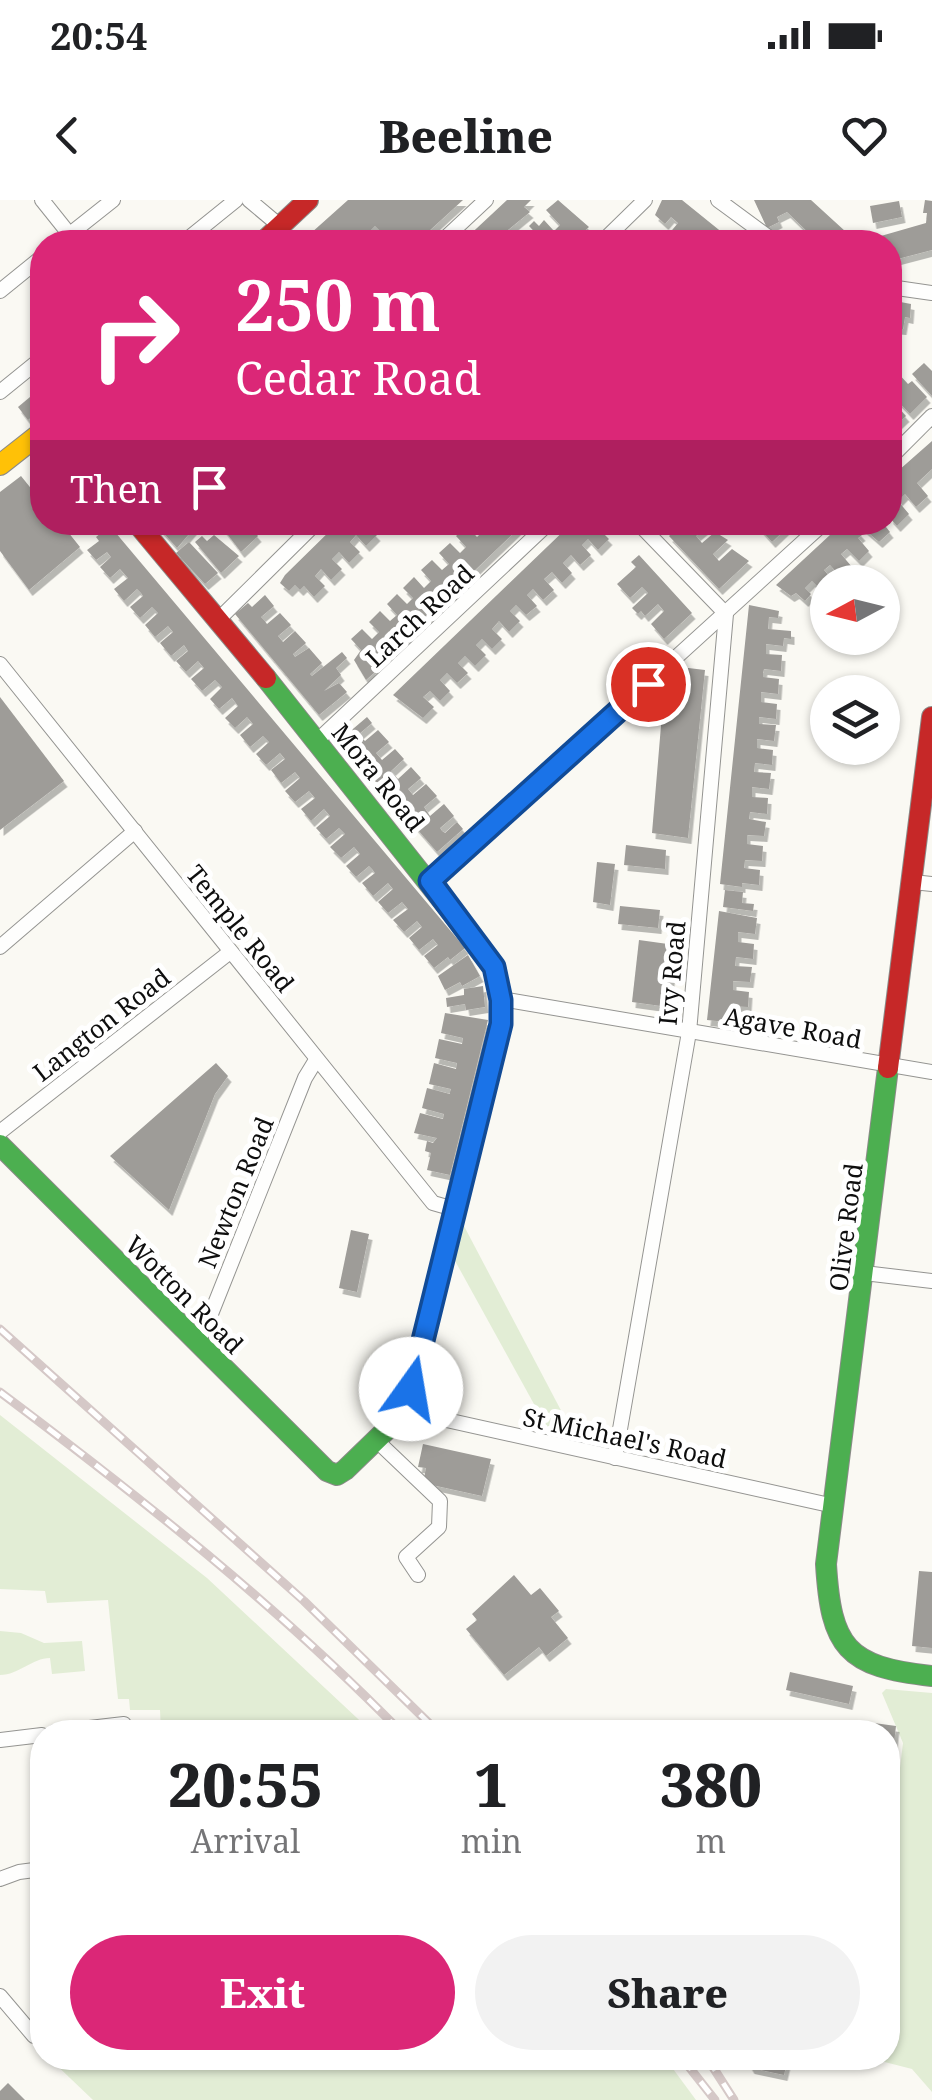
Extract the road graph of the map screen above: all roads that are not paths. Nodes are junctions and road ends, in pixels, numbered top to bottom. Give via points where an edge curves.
1 (42, 200) edge
2 (113, 200) edge
3 (236, 200) edge
4 (249, 200) edge
5 (308, 200) edge
6 (486, 200) edge
7 (645, 200) edge
8 (718, 200) edge
9 (280, 226) junction
10 (61, 230) edge
11 (76, 230) edge
12 (199, 230) edge
13 (276, 230) edge
14 (454, 230) edge
15 (614, 230) edge
16 (759, 230) edge
17 (30, 267) edge
18 (902, 289) edge
19 (0, 291) edge
20 (932, 293) edge
21 (30, 368) edge
22 (0, 392) edge
23 (932, 416) edge
24 (30, 441) edge
25 (902, 446) edge
26 (0, 465) edge
27 (148, 535) edge
28 (304, 535) edge
29 (536, 535) edge
30 (650, 535) edge
31 (810, 535) edge
32 (726, 614) junction
33 (217, 621) junction
34 (0, 664) edge
35 (932, 717) edge
36 (318, 740) junction
37 (135, 832) junction
38 (430, 881) junction
39 (922, 883) edge
40 (0, 947) edge
41 (230, 952) junction
42 (501, 1000) junction
43 (688, 1032) junction
44 (316, 1060) junction
45 (890, 1067) junction
46 (932, 1072) edge
47 (0, 1132) edge
48 (0, 1146) edge
49 (454, 1209) junction
50 (864, 1273) junction
51 (932, 1281) edge
52 (196, 1341) junction
53 (406, 1411) junction
54 (376, 1440) junction
55 (615, 1458) junction
56 (834, 1506) junction
57 (418, 1575) dead end
58 (932, 1676) edge
59 (30, 1736) edge
60 (0, 1740) edge
61 (30, 1871) edge
62 (0, 1879) edge
63 (0, 1996) edge
64 (30, 2031) edge

1 - 10 street
2 - 11 street
3 - 12 street
4 - 9 street
5 - 9 street
6 - 14 street
7 - 15 street
8 - 16 street
9 - 13 street
17 - 19 street
18 - 20 street
21 - 22 street
23 - 25 street
24 - 26 street
27 - 33 street, Mora Road
28 - 33 street
29 - 36 street, Larch Road
30 - 32 street
31 - 32 street
32 - 38 street
32 - 43 street, Ivy Road
33 - 36 street, Mora Road
34 - 37 street, Temple Road
35 - 39 street, Olive Road
36 - 38 street, Mora Road
37 - 40 street
37 - 41 street, Temple Road
38 - 42 street, Mora Road via 494,967
39 - 45 street, Olive Road
41 - 44 street, Temple Road
41 - 47 street, Langton Road
42 - 43 street, Agave Road
42 - 49 street, Mora Road via 501,1024
43 - 45 street, Agave Road
43 - 55 street, Ivy Road
44 - 49 street, Temple Road via 433,1203
44 - 52 street, Newton Road
45 - 46 street, Agave Road
45 - 50 street, Olive Road
48 - 52 street, Wotton Road
49 - 53 street, Mora Road
50 - 51 street
50 - 56 street, Olive Road
52 - 54 street, Wotton Road via 327,1471 337,1475
53 - 54 street
53 - 55 street, St Michael's Road
54 - 57 street via 440,1501 439,1528 406,1558
55 - 56 street, St Michael's Road
56 - 58 street, Olive Road via 826,1564 829,1614 840,1638 852,1655 881,1667
59 - 60 street
61 - 62 street
63 - 64 street

